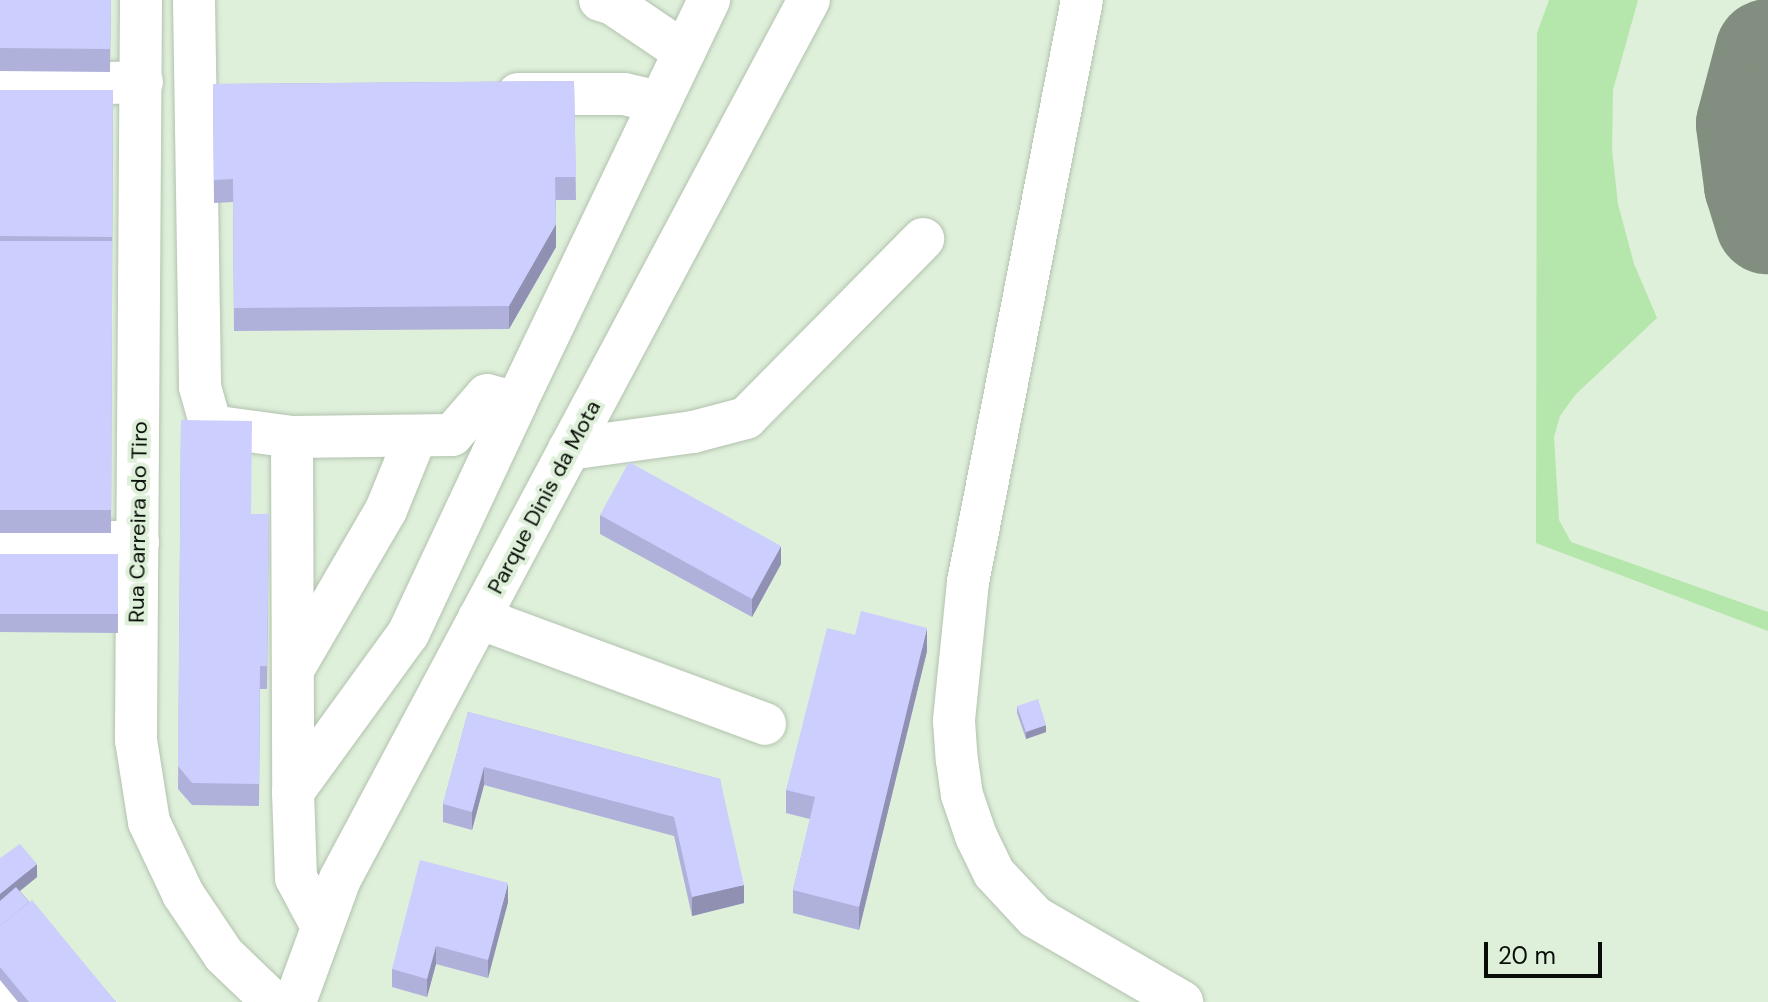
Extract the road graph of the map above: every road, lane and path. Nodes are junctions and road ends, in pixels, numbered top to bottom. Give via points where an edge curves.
1 (141, 0) edge
2 (194, 0) edge
3 (600, 0) edge
4 (709, 0) edge
5 (809, 0) edge
6 (1082, 0) edge
7 (684, 52) junction
8 (142, 82) junction
9 (0, 86) edge
10 (481, 95) edge
11 (241, 96) edge
12 (193, 97) junction
13 (660, 102) junction
14 (923, 239) dead end
15 (516, 403) junction
16 (416, 436) junction
17 (292, 437) junction
18 (569, 449) junction
19 (0, 540) edge
20 (138, 542) junction
21 (479, 618) junction
22 (293, 670) junction
23 (765, 724) dead end
24 (293, 792) junction
25 (321, 925) junction
26 (273, 1002) edge
27 (295, 1002) edge
28 (1182, 1002) edge

1 - 8 street, Rua Carreira do Tiro
2 - 12 street
3 - 7 street
4 - 7 street
5 - 18 street, Parque Dinis da Mota
6 - 28 street via 968,582 954,721 957,760 962,795 994,873 1035,917
7 - 13 street
8 - 9 street
8 - 20 street, Rua Carreira do Tiro
10 - 13 street via 624,94
11 - 12 street
12 - 17 street via 200,387 211,426
13 - 15 street
14 - 18 street via 746,418 693,432
15 - 16 street via 487,395 452,435
15 - 24 street via 408,634
16 - 17 street
16 - 22 street via 386,510
17 - 22 street
18 - 21 street, Parque Dinis da Mota
19 - 20 street
20 - 26 street, Rua Carreira do Tiro via 136,740 149,822 183,894 224,955
21 - 23 street
21 - 25 street, Parque Dinis da Mota via 340,879
22 - 24 street
24 - 25 street via 296,878
25 - 27 street, Parque Dinis da Mota

